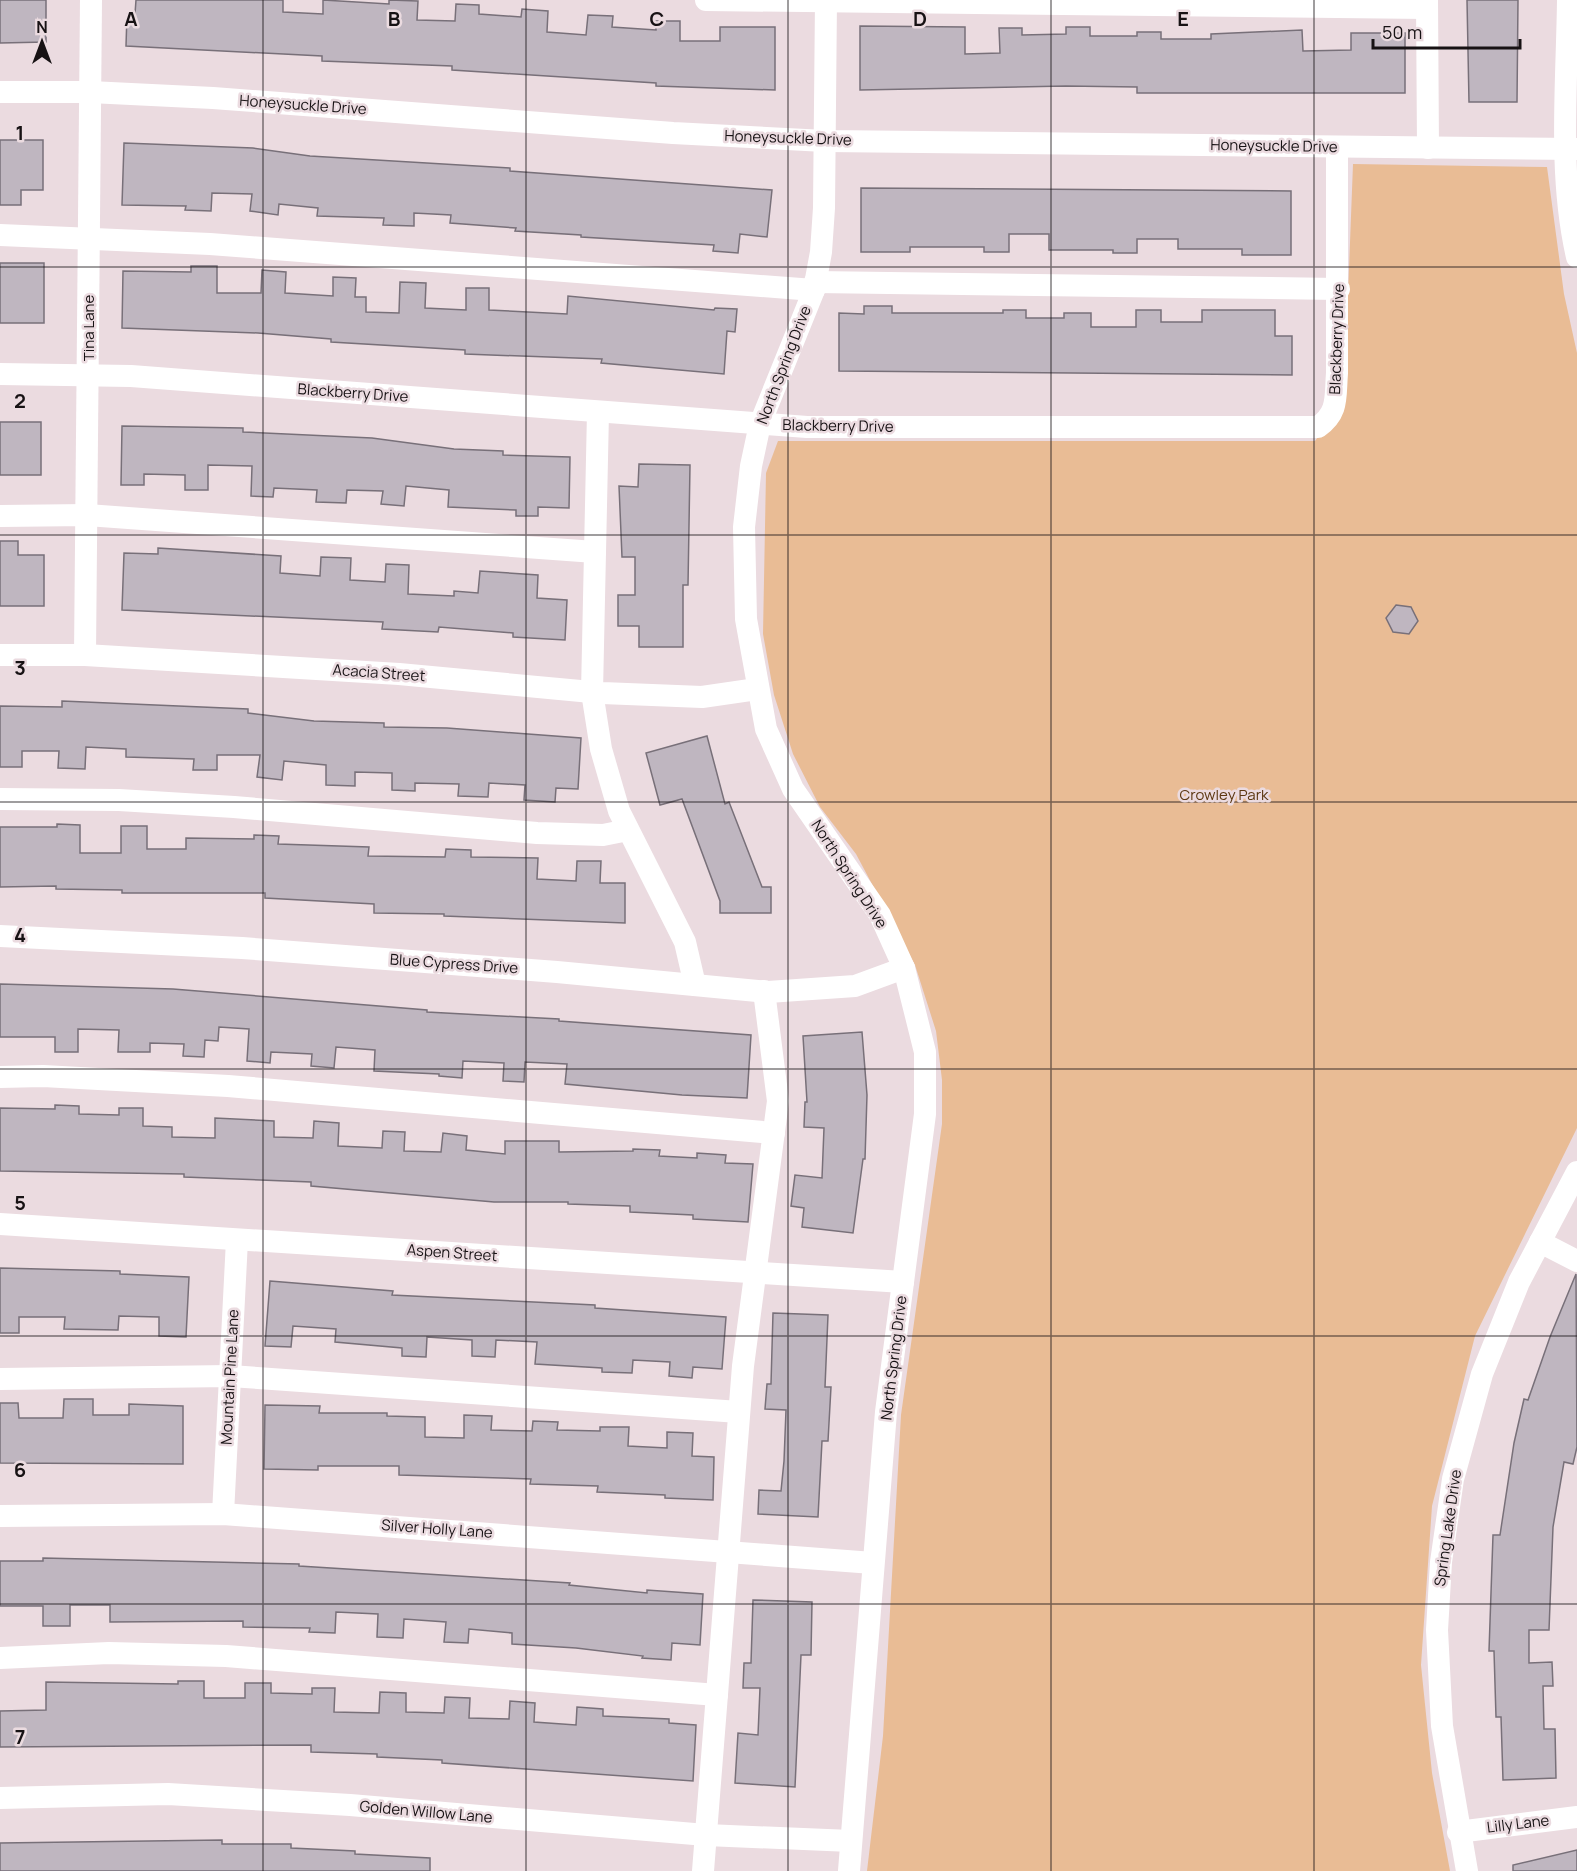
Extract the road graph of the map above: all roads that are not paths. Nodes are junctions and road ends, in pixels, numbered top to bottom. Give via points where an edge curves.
1 (91, 0) edge
2 (706, 0) edge
3 (825, 1) edge
4 (1427, 4) edge
5 (1571, 6) edge
6 (0, 92) edge
7 (90, 92) junction
8 (825, 141) junction
9 (1337, 147) junction
10 (1428, 148) junction
11 (1572, 149) edge
12 (0, 235) edge
13 (89, 238) junction
14 (1577, 257) edge
15 (814, 286) junction
16 (1339, 289) junction
17 (0, 374) edge
18 (89, 374) junction
19 (598, 412) junction
20 (760, 424) junction
21 (87, 515) junction
22 (0, 516) edge
23 (595, 552) junction
24 (0, 655) edge
25 (85, 656) junction
26 (757, 689) junction
27 (592, 692) junction
28 (0, 799) edge
29 (628, 830) junction
30 (0, 936) edge
31 (904, 968) junction
32 (695, 985) junction
33 (764, 991) junction
34 (0, 1077) edge
35 (774, 1133) junction
36 (1577, 1172) edge
37 (0, 1224) edge
38 (237, 1240) junction
39 (1540, 1242) junction
40 (1577, 1261) edge
41 (755, 1272) junction
42 (903, 1282) junction
43 (230, 1376) junction
44 (0, 1379) edge
45 (739, 1412) junction
46 (223, 1514) junction
47 (0, 1516) edge
48 (728, 1552) junction
49 (873, 1563) junction
50 (0, 1658) edge
51 (717, 1695) junction
52 (0, 1798) edge
53 (1577, 1817) edge
54 (1458, 1832) junction
55 (706, 1835) junction
56 (851, 1841) junction
57 (704, 1871) edge
58 (849, 1871) edge
59 (1467, 1871) edge

1 - 7 street, Tina Lane
2 - 3 street
3 - 4 street
3 - 8 street, North Spring Drive
4 - 10 street
5 - 11 street
6 - 7 street, Honeysuckle Drive
7 - 8 street, Honeysuckle Drive
7 - 13 street, Tina Lane
8 - 9 street, Honeysuckle Drive
8 - 15 street, North Spring Drive via 824,208
9 - 10 street, Honeysuckle Drive
9 - 16 street, Blackberry Drive
10 - 11 street, Honeysuckle Drive
11 - 14 street via 1568,190
12 - 13 street
13 - 15 street
13 - 18 street, Tina Lane
15 - 16 street
15 - 20 street, North Spring Drive
16 - 20 street, Blackberry Drive via 1334,405 1330,419 1318,427
17 - 18 street, Blackberry Drive
18 - 19 street, Blackberry Drive
18 - 21 street, Tina Lane
19 - 20 street, Blackberry Drive
19 - 23 street
20 - 26 street, North Spring Drive via 744,527 746,619
21 - 22 street
21 - 23 street
21 - 25 street, Tina Lane
23 - 27 street
24 - 25 street, Acacia Street
25 - 27 street, Acacia Street via 399,674
26 - 27 street, Acacia Street via 702,697
26 - 31 street, North Spring Drive via 766,729 793,789 880,915
27 - 29 street via 601,749
28 - 29 street via 222,806 537,833 603,835
29 - 32 street via 684,942
30 - 32 street, Blue Cypress Drive via 242,948
31 - 33 street, Blue Cypress Drive via 855,986
31 - 42 street, North Spring Drive via 925,1052 926,1114
32 - 33 street, Blue Cypress Drive
33 - 35 street via 767,1033 778,1084
34 - 35 street via 228,1086
35 - 41 street
36 - 39 street, Spring Lake Drive
37 - 38 street, Aspen Street
38 - 41 street, Aspen Street
38 - 43 street, Mountain Pine Lane
39 - 40 street
39 - 54 street, Spring Lake Drive via 1519,1282 1482,1374 1453,1479 1443,1550 1437,1630 1442,1726
41 - 42 street, Aspen Street
41 - 45 street
42 - 49 street, North Spring Drive via 886,1412
43 - 44 street
43 - 45 street
43 - 46 street, Mountain Pine Lane
45 - 48 street
46 - 47 street, Silver Holly Lane
46 - 48 street, Silver Holly Lane
48 - 49 street, Silver Holly Lane
48 - 51 street
49 - 56 street, North Spring Drive
50 - 51 street via 109,1653 226,1656
51 - 55 street
52 - 55 street, Golden Willow Lane via 168,1794
53 - 54 street, Lilly Lane
54 - 59 street, Spring Lake Drive
55 - 56 street, Golden Willow Lane
55 - 57 street
56 - 58 street, North Spring Drive

